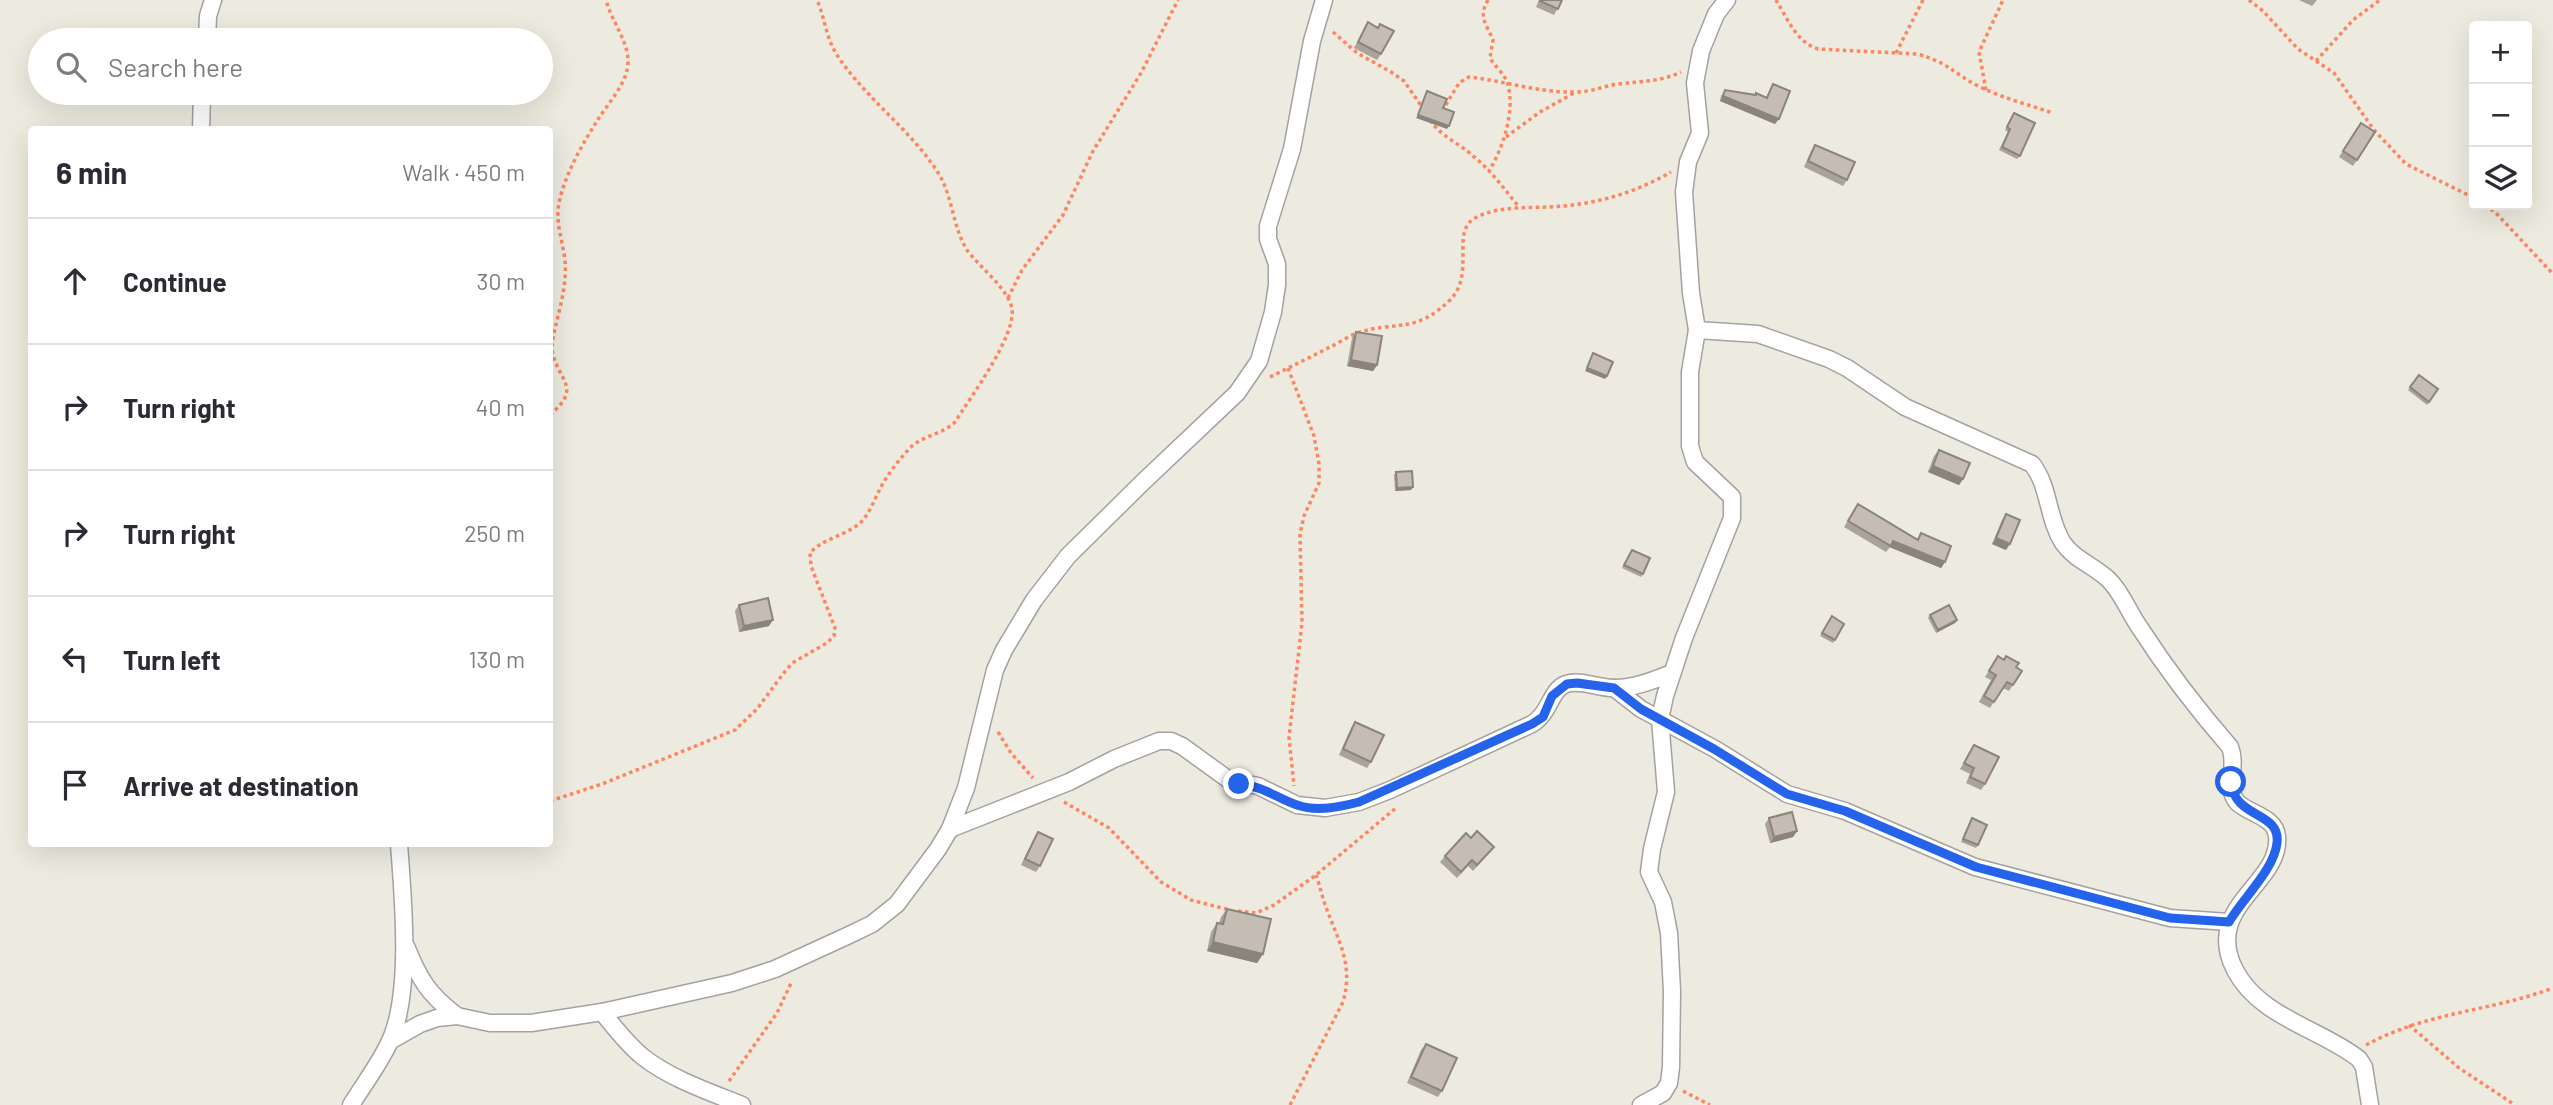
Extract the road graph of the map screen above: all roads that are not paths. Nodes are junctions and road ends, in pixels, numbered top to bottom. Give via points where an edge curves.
1 (213, 0) edge
2 (1324, 0) edge
3 (1727, 0) edge
4 (208, 28) edge
5 (202, 105) edge
6 (201, 126) edge
7 (1697, 330) junction
8 (1672, 673) junction
9 (1614, 688) junction
10 (1660, 719) junction
11 (950, 828) junction
12 (399, 847) edge
13 (2229, 922) junction
14 (403, 941) junction
15 (602, 1012) junction
16 (457, 1016) junction
17 (390, 1041) junction
18 (351, 1105) edge
19 (742, 1105) edge
20 (1641, 1105) edge
21 (2370, 1105) edge

1 - 4 street
2 - 11 street via 1292,149 1268,226 1277,285 1259,360 1237,393 1068,556 1034,600 995,670 966,789
3 - 7 street via 1716,14 1698,63 1695,83 1700,133 1688,162 1684,192
5 - 6 street
7 - 8 street via 1690,372 1690,446 1695,462 1732,497 1732,518
7 - 13 street via 1758,334 1829,359 1905,407 2032,464 2040,474 2052,522 2062,541 2081,562 2108,579 2165,665 2230,747 2234,756 2232,793 2237,802 2273,826 2277,834 2272,859
8 - 9 street
8 - 10 street
9 - 10 street
9 - 11 street via 1567,684 1552,696 1543,717 1532,724 1390,790 1341,807 1297,805 1258,786 1229,780 1171,741 1159,741
10 - 13 street via 1787,794 1845,811 1976,867 2170,918
10 - 20 street via 1666,793 1649,872 1663,902 1669,933 1669,1083 1663,1093
11 - 15 street via 897,904 872,924 732,984
12 - 14 street
13 - 21 street via 2229,952 2241,982 2277,1013 2359,1059
14 - 16 street via 421,982
14 - 17 street via 402,991
15 - 16 street via 510,1024
15 - 19 street via 644,1058
16 - 17 street via 420,1024
17 - 18 street

